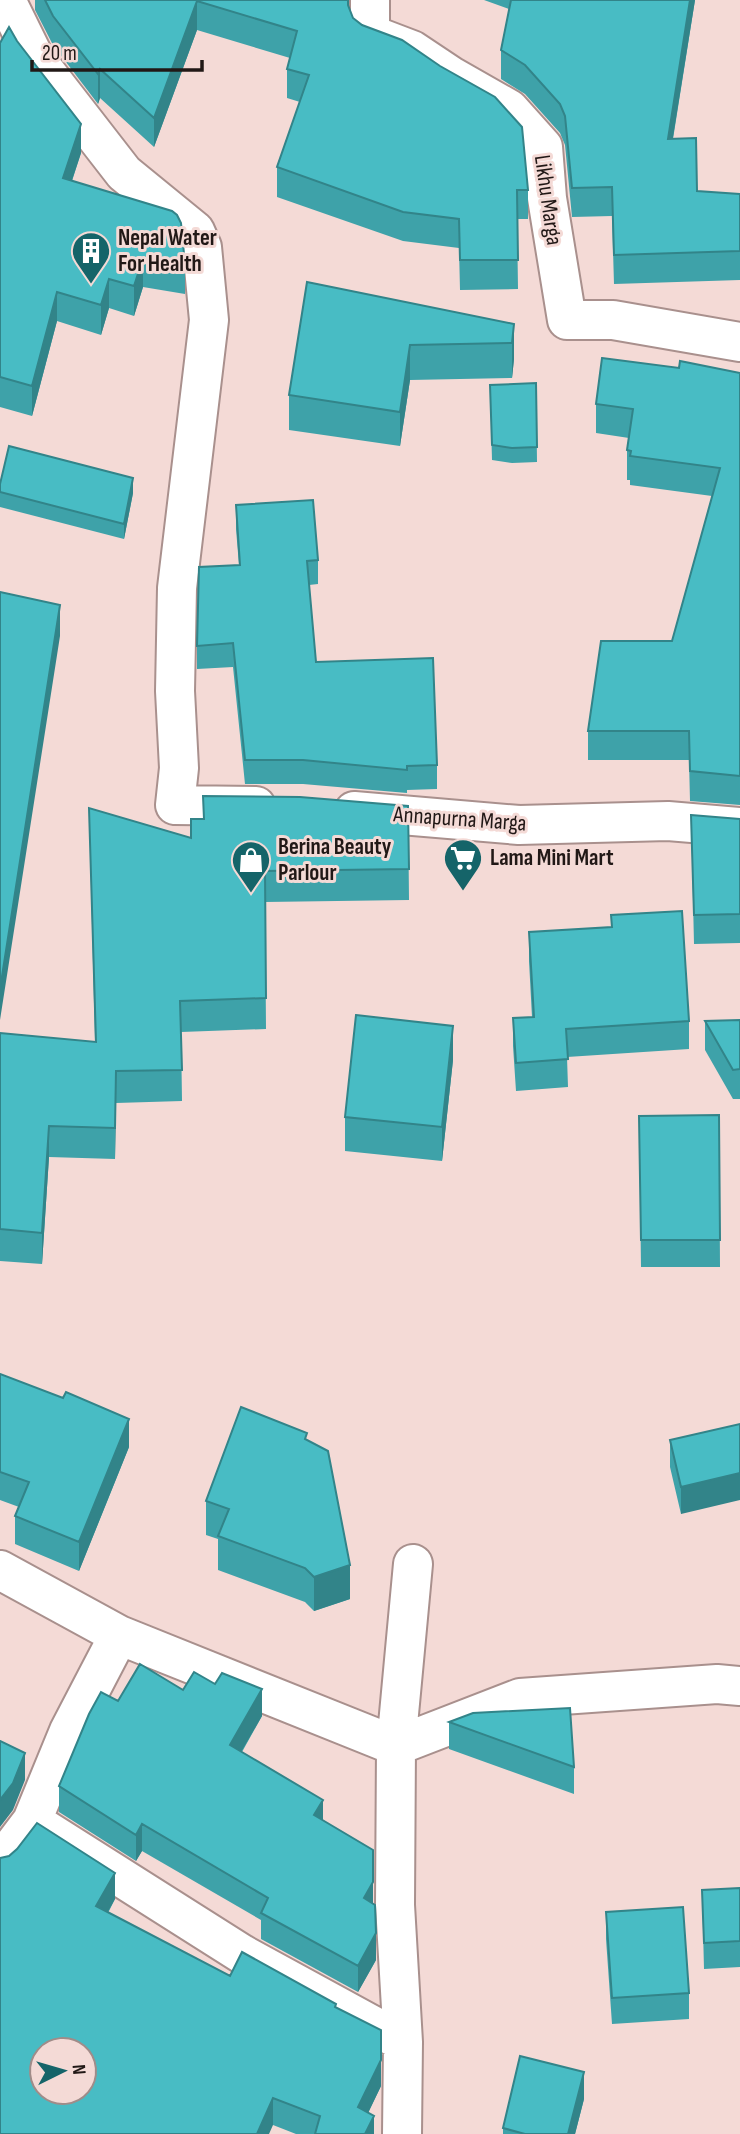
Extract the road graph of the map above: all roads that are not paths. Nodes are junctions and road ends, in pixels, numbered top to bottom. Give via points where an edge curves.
1 (370, 0) edge
2 (11, 3) edge
3 (740, 342) edge
4 (740, 827) edge
5 (413, 1564) dead end
6 (0, 1570) edge
7 (120, 1635) junction
8 (740, 1686) edge
9 (396, 1745) junction
10 (32, 1821) junction
11 (0, 1863) edge
12 (403, 2042) junction
13 (402, 2134) edge

1 - 3 street, Likhu Marga via 370,34 412,50 509,109 543,147 566,320 613,320
2 - 4 street, Annapurna Marga via 34,57 124,173 195,231 202,247 209,320 177,588 179,768 175,805 301,807 519,825 668,821
5 - 9 street
6 - 7 street
7 - 9 street
7 - 10 street via 69,1731
8 - 9 street via 520,1698
9 - 12 street via 395,1905
10 - 11 street
10 - 12 street via 242,1954
12 - 13 street

